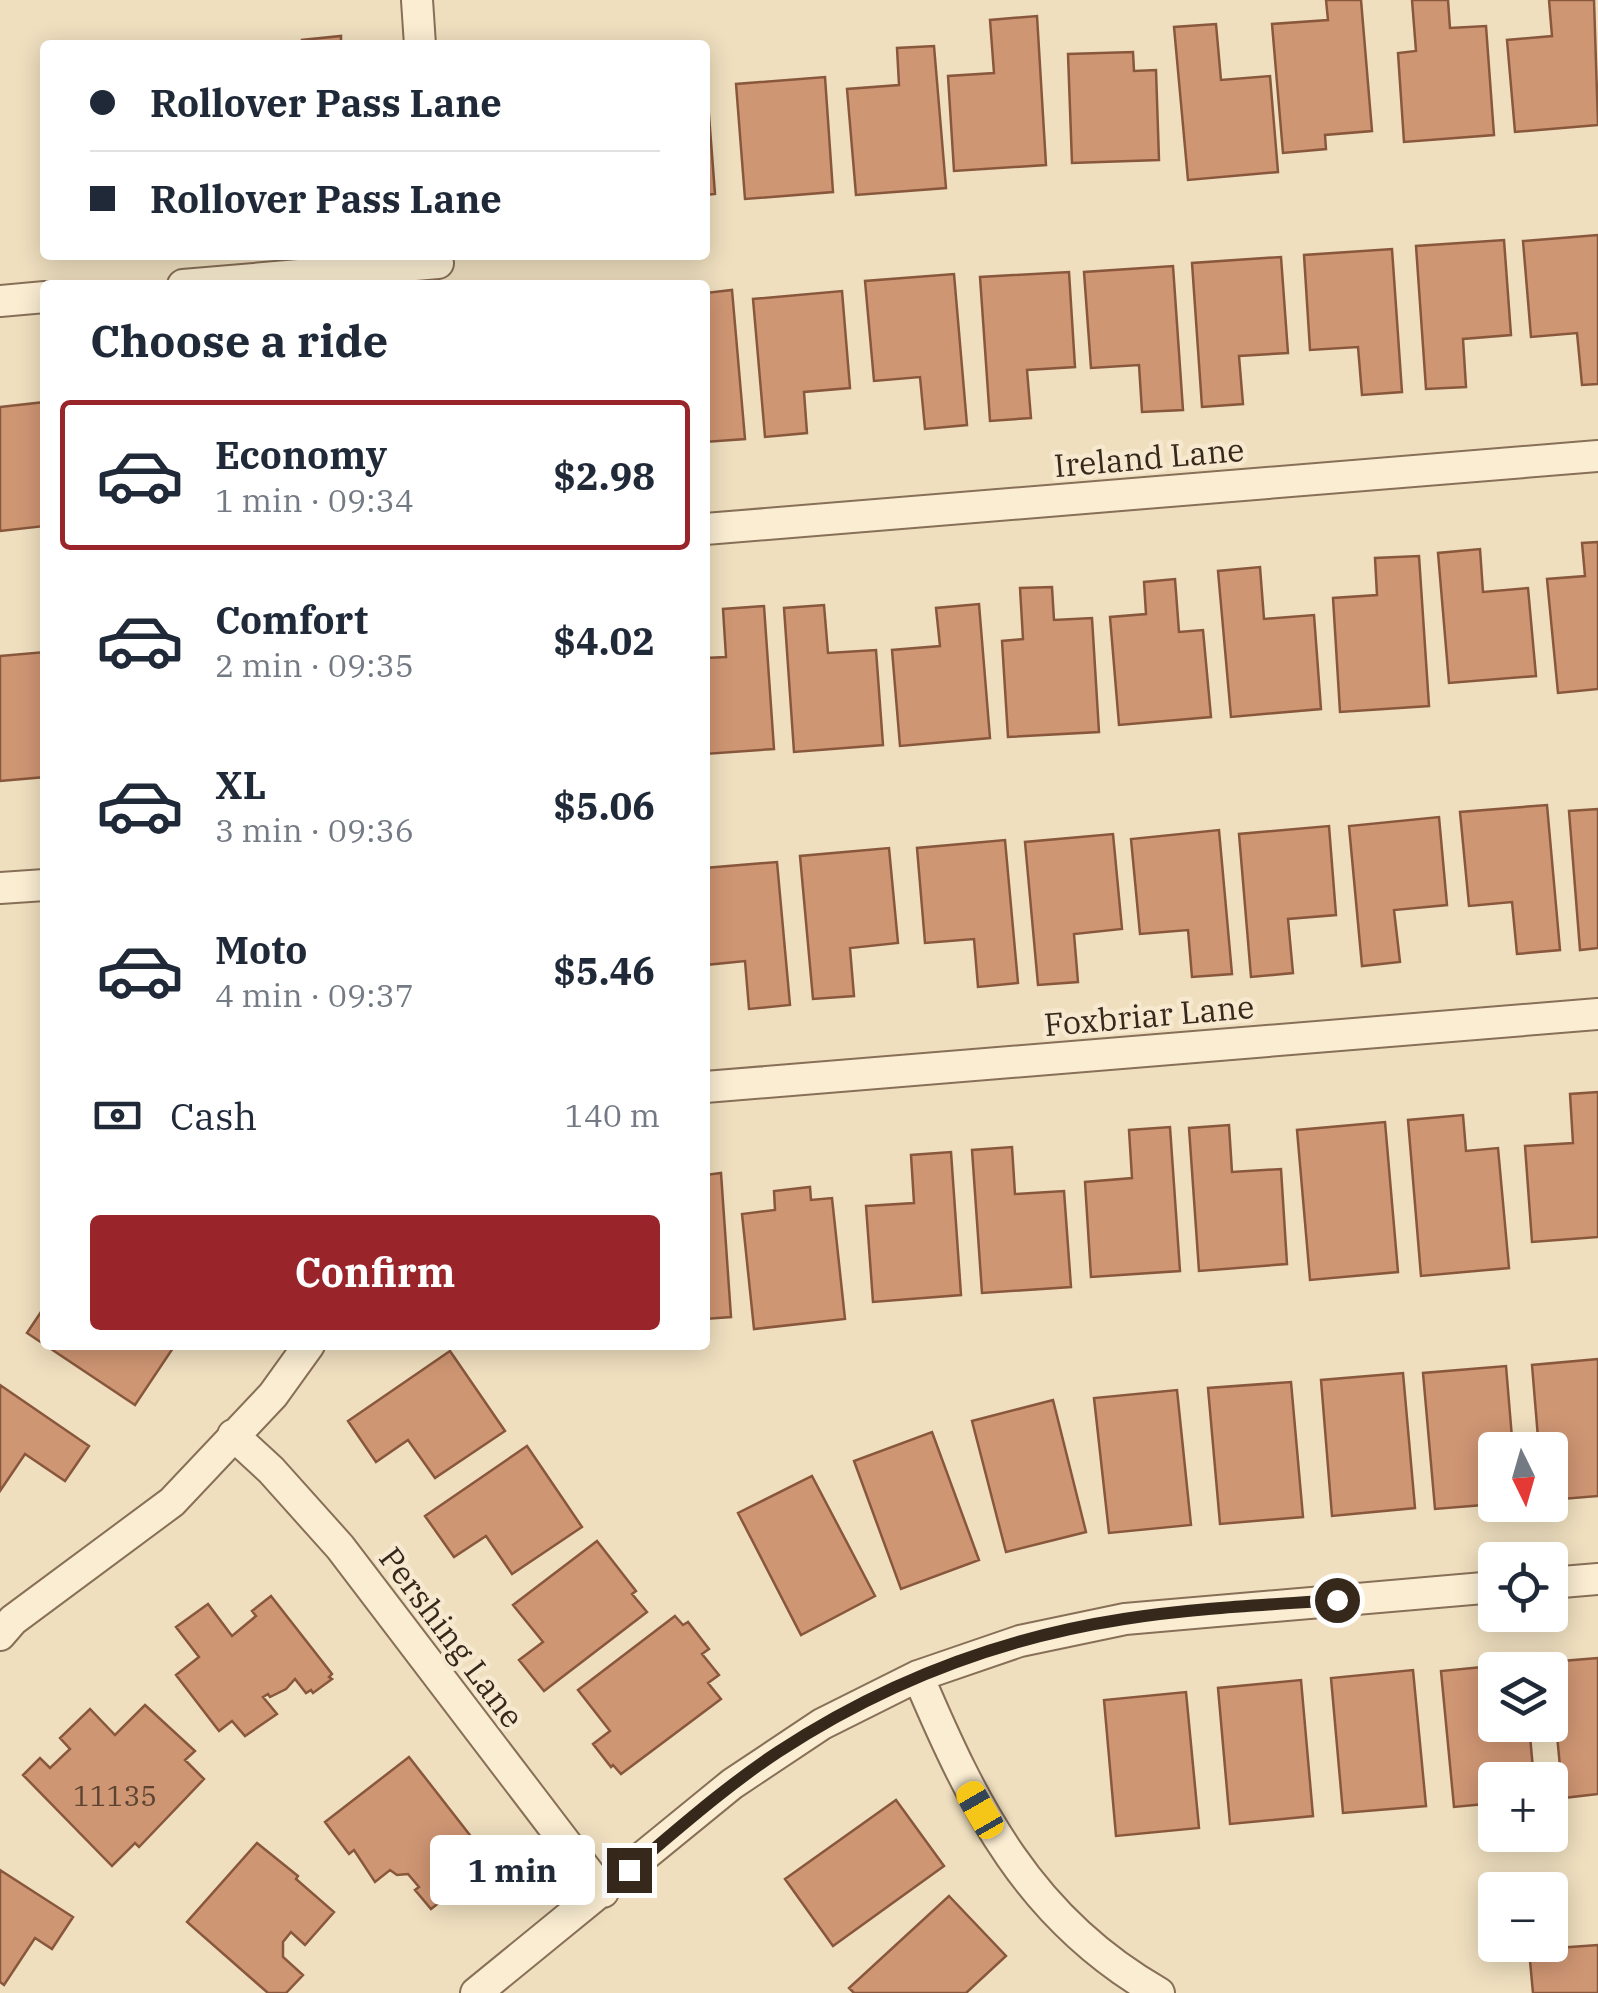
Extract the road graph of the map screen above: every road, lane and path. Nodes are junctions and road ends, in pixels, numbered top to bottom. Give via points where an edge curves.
1 (417, 0) edge
2 (420, 40) edge
3 (439, 268) edge
4 (258, 280) edge
5 (40, 297) edge
6 (0, 301) edge
7 (1598, 456) edge
8 (710, 529) edge
9 (40, 885) edge
10 (0, 888) edge
11 (1598, 1014) edge
12 (710, 1086) edge
13 (305, 1350) edge
14 (232, 1434) junction
15 (1598, 1579) edge
16 (1568, 1582) edge
17 (1478, 1588) edge
18 (0, 1634) edge
19 (918, 1676) junction
20 (603, 1892) junction
21 (476, 1993) edge
22 (1159, 1993) edge

1 - 2 street
3 - 4 street
5 - 6 street
7 - 8 street, Ireland Lane
9 - 10 street
11 - 12 street, Foxbriar Lane
13 - 14 street via 274,1394
14 - 18 street via 172,1502
14 - 20 street, Pershing Lane via 340,1547
15 - 16 street
17 - 19 street via 1125,1618 1020,1641
19 - 20 street via 776,1753
19 - 22 street via 968,1791 1016,1866 1076,1932
20 - 21 street

